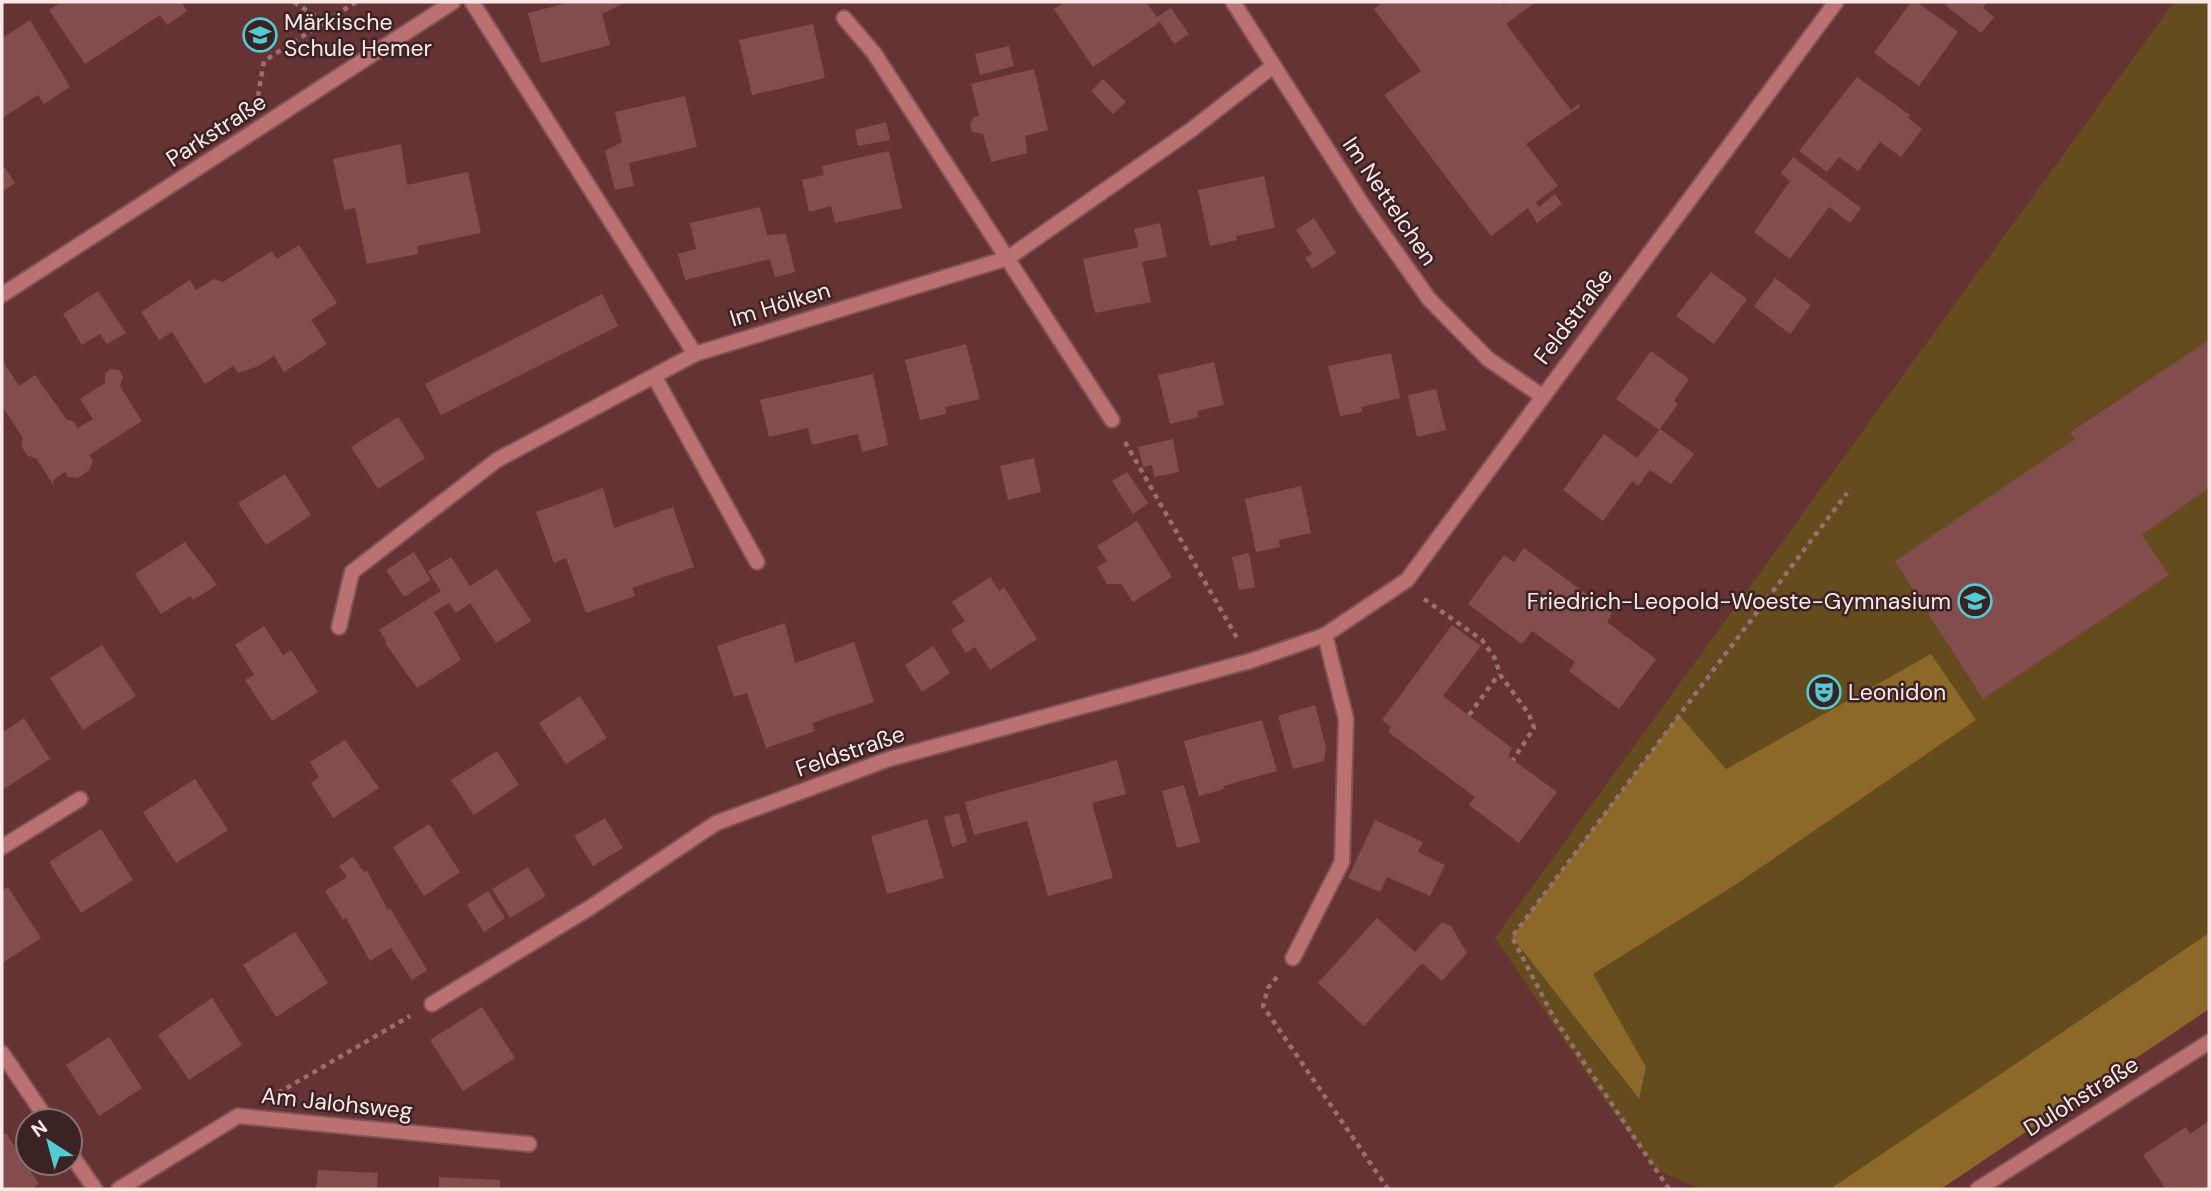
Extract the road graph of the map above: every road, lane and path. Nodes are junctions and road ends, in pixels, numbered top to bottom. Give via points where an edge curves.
1 (294, 2) edge
2 (356, 2) edge
3 (453, 2) edge
4 (472, 2) edge
5 (1233, 2) edge
6 (1836, 2) edge
7 (844, 18) dead end
8 (324, 22) junction
9 (1273, 66) junction
10 (251, 135) junction
11 (1008, 258) junction
12 (2, 295) edge
13 (695, 354) junction
14 (654, 376) junction
15 (1542, 396) junction
16 (1112, 421) joint
17 (1847, 493) dead end
18 (757, 562) dead end
19 (1407, 580) junction
20 (339, 626) dead end
21 (1325, 635) junction
22 (1250, 661) junction
23 (1499, 673) junction
24 (1469, 715) dead end
25 (1513, 760) dead end
26 (80, 799) dead end
27 (2, 847) edge
28 (1293, 958) joint
29 (432, 1004) joint
30 (2209, 1042) edge
31 (2, 1053) edge
32 (39, 1107) edge
33 (238, 1116) junction
34 (529, 1144) dead end
35 (84, 1173) edge
36 (95, 1189) edge
37 (119, 1189) edge
38 (1388, 1189) edge
39 (1669, 1189) edge
40 (1978, 1189) edge

1 - 8 path
2 - 8 path
3 - 10 street, Parkstraße
4 - 13 street
5 - 9 street, Im Nettelchen
6 - 15 street, Feldstraße
7 - 11 street via 874,53
8 - 10 path via 264,61
9 - 11 street, Im Hölken via 1191,130
9 - 15 street, Im Nettelchen via 1429,299 1488,359
10 - 12 street, Parkstraße
11 - 13 street, Im Hölken
11 - 16 street
13 - 14 street, Im Hölken
14 - 18 street
14 - 20 street, Im Hölken via 497,460 352,572
15 - 19 street, Feldstraße
16 - 22 path
17 - 39 path via 1512,937 1555,1018
19 - 21 street, Feldstraße
19 - 23 path via 1429,604 1482,640
21 - 22 street, Feldstraße
21 - 28 street via 1346,719 1342,862
22 - 29 street, Feldstraße via 889,759 716,823 591,907
23 - 24 path
23 - 25 path via 1534,728
26 - 27 street
28 - 38 path via 1268,988 1263,1006
29 - 33 path
30 - 40 street, Dulohstraße
31 - 32 street
33 - 34 street, Am Jalohsweg
33 - 37 street, Am Jalohsweg
35 - 36 street

